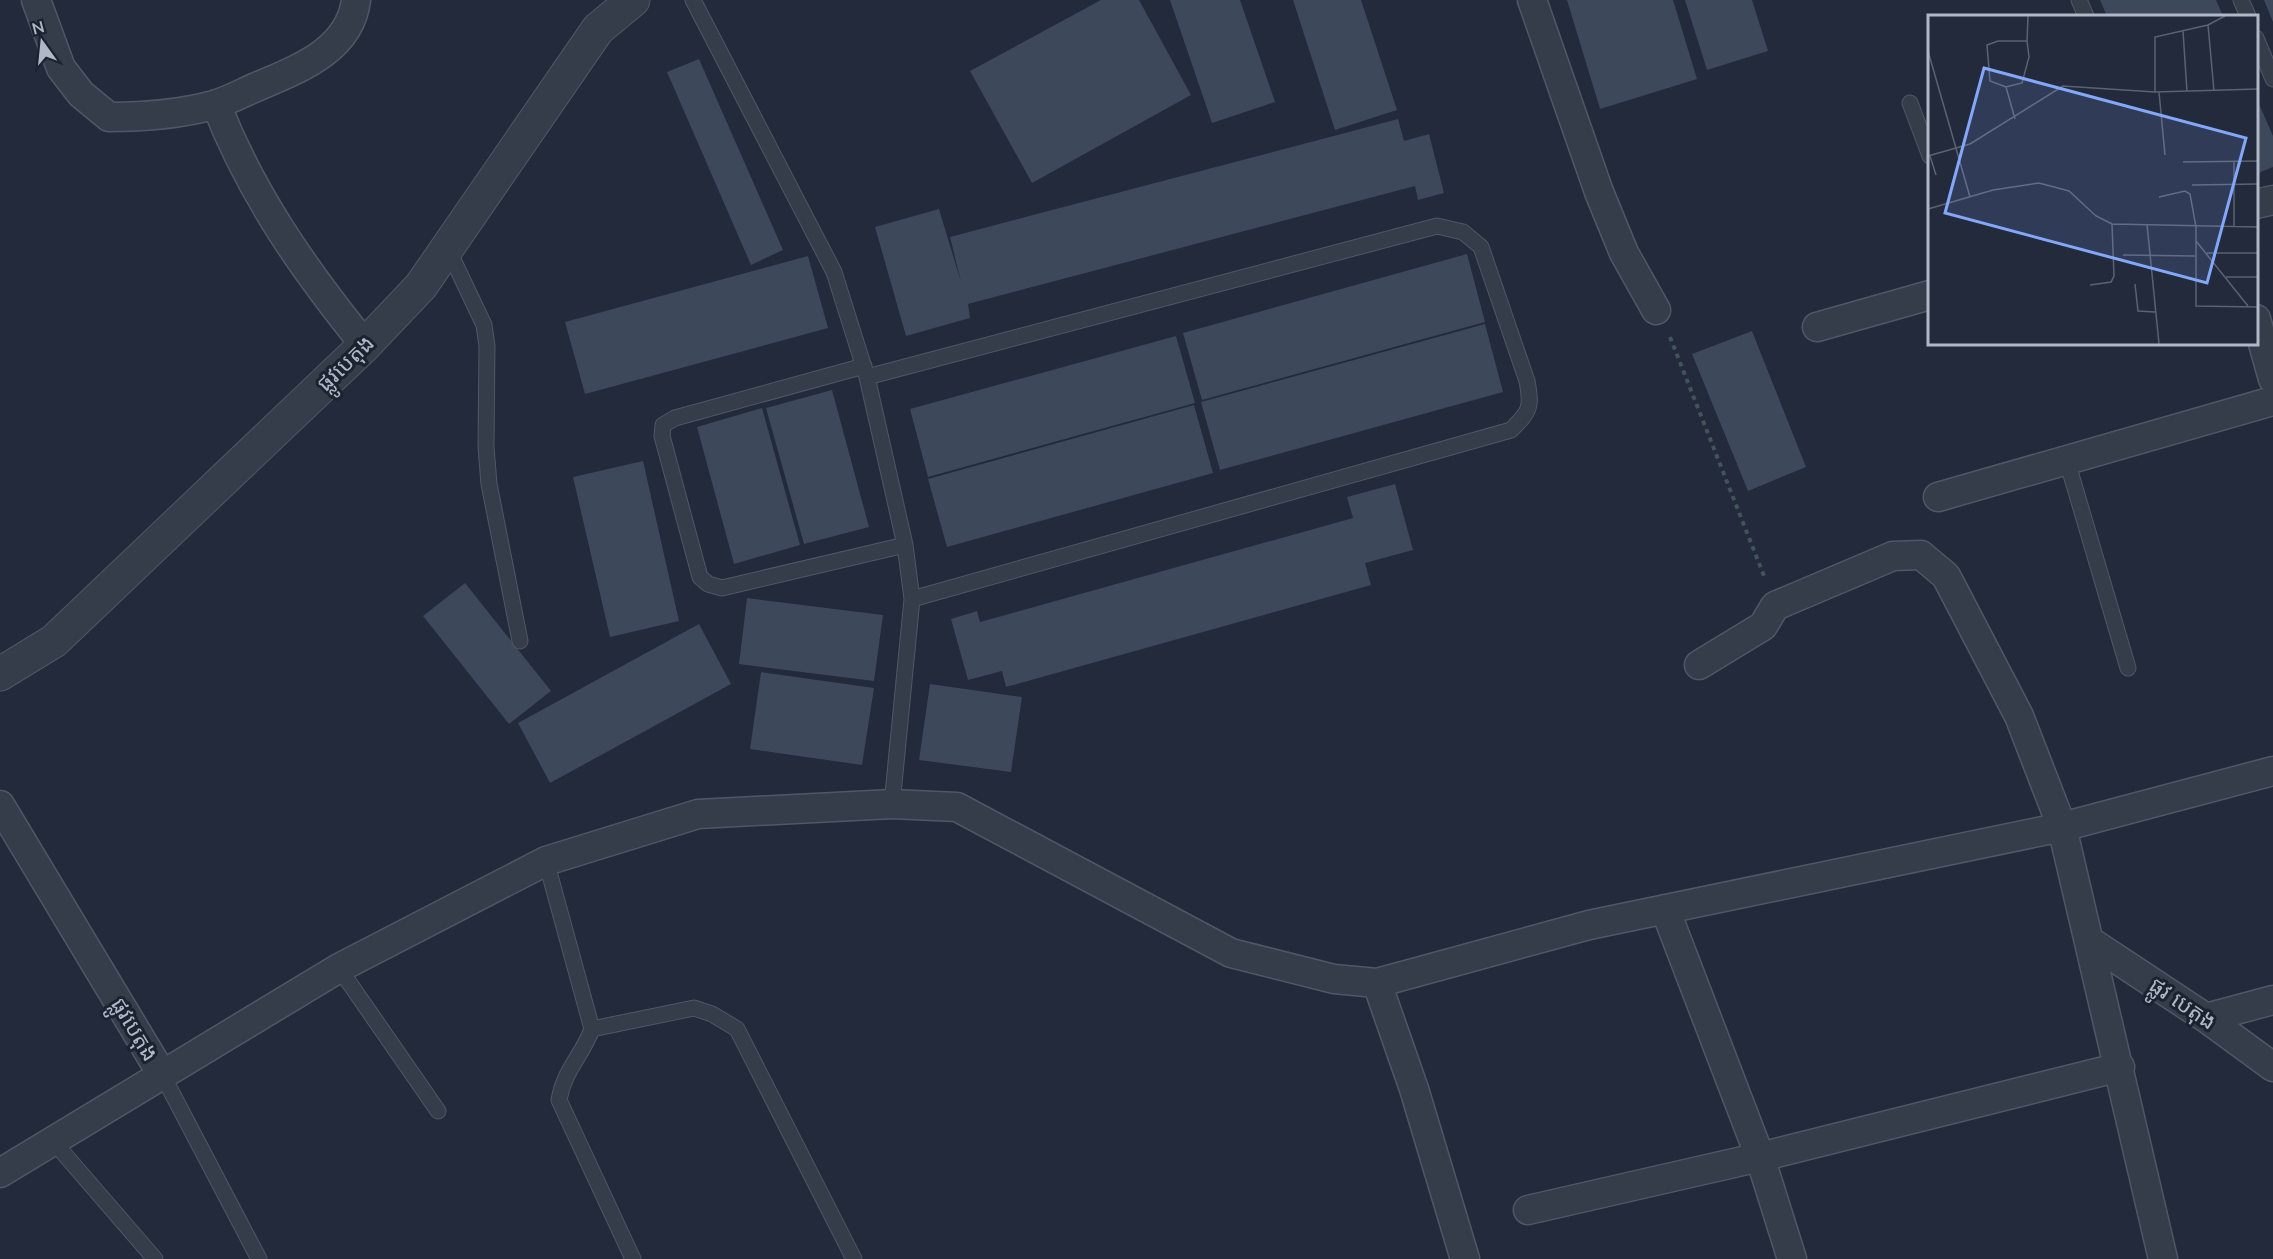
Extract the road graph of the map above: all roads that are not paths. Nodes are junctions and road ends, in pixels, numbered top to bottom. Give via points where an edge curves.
1 (36, 0) edge
2 (356, 0) edge
3 (633, 0) edge
4 (693, 0) edge
5 (1532, 0) edge
6 (2079, 0) edge
7 (2241, 0) edge
8 (2086, 15) edge
9 (2248, 15) edge
10 (2258, 43) edge
11 (2273, 79) edge
12 (1910, 103) dead end
13 (216, 104) junction
14 (1928, 153) edge
15 (2273, 200) edge
16 (2258, 204) edge
17 (448, 249) junction
18 (1928, 295) edge
19 (1656, 310) road end
20 (2258, 326) edge
21 (1817, 327) dead end
22 (365, 345) junction
23 (865, 371) junction
24 (2273, 379) edge
25 (2273, 401) edge
26 (2067, 461) junction
27 (1938, 497) dead end
28 (904, 544) junction
29 (912, 599) junction
30 (520, 641) dead end
31 (1699, 665) dead end
32 (2128, 668) dead end
33 (0, 675) edge
34 (2273, 771) edge
35 (892, 804) junction
36 (0, 805) edge
37 (2062, 827) junction
38 (546, 861) junction
39 (1665, 909) junction
40 (2091, 942) junction
41 (339, 968) junction
42 (1377, 983) junction
43 (2273, 1000) edge
44 (2206, 1018) junction
45 (592, 1029) junction
46 (2120, 1067) junction
47 (2273, 1067) edge
48 (163, 1076) junction
49 (438, 1111) dead end
50 (54, 1140) junction
51 (1760, 1157) junction
52 (0, 1173) edge
53 (1528, 1210) dead end
54 (155, 1259) edge
55 (259, 1259) edge
56 (633, 1259) edge
57 (854, 1259) edge
58 (1465, 1259) edge
59 (1792, 1259) edge
60 (2163, 1259) edge

1 - 13 street via 61,68 81,94 109,117 147,117
2 - 13 street via 340,38 313,63
3 - 17 street, ផ្លូវបេតុង via 598,29
4 - 23 lane via 834,272
5 - 19 street via 1599,192 1624,253
6 - 8 lane
7 - 9 lane
10 - 11 lane
12 - 14 lane
13 - 22 street via 250,179 315,284
15 - 16 street
17 - 22 street, ផ្លូវបេតុង via 421,286
17 - 30 lane via 484,325 489,484
18 - 21 street
20 - 24 street
22 - 33 street, ផ្លូវបេតុង via 54,640
23 - 28 lane
23 - 28 lane via 675,418 663,425 662,436 700,577 708,584 722,588
23 - 29 lane via 1437,226 1463,232 1481,247 1529,390 1529,412 1511,430
25 - 26 street
26 - 27 street
26 - 32 lane
28 - 29 lane
29 - 35 lane
31 - 37 street via 1763,626 1775,606 1893,556 1921,555 1946,576 2019,716
34 - 37 street
35 - 38 street via 698,814
35 - 42 street via 957,807 1231,953 1334,979
36 - 48 street, ផ្លូវបេតុង
37 - 39 street
37 - 40 street
38 - 41 street
38 - 45 lane
39 - 42 street via 1589,925
39 - 51 street
40 - 44 street, ផ្លូវ បេតុង
40 - 46 street
41 - 48 street
41 - 49 lane
42 - 58 street via 1414,1089
43 - 44 street
44 - 47 street, ផ្លូវ បេតុង
45 - 56 lane via 562,1082 559,1100
45 - 57 lane via 694,1008 737,1029
46 - 51 street
46 - 60 street
48 - 50 street
48 - 55 lane, ផ្លូវបេតុង
50 - 52 street
50 - 54 lane
51 - 53 street
51 - 59 street

